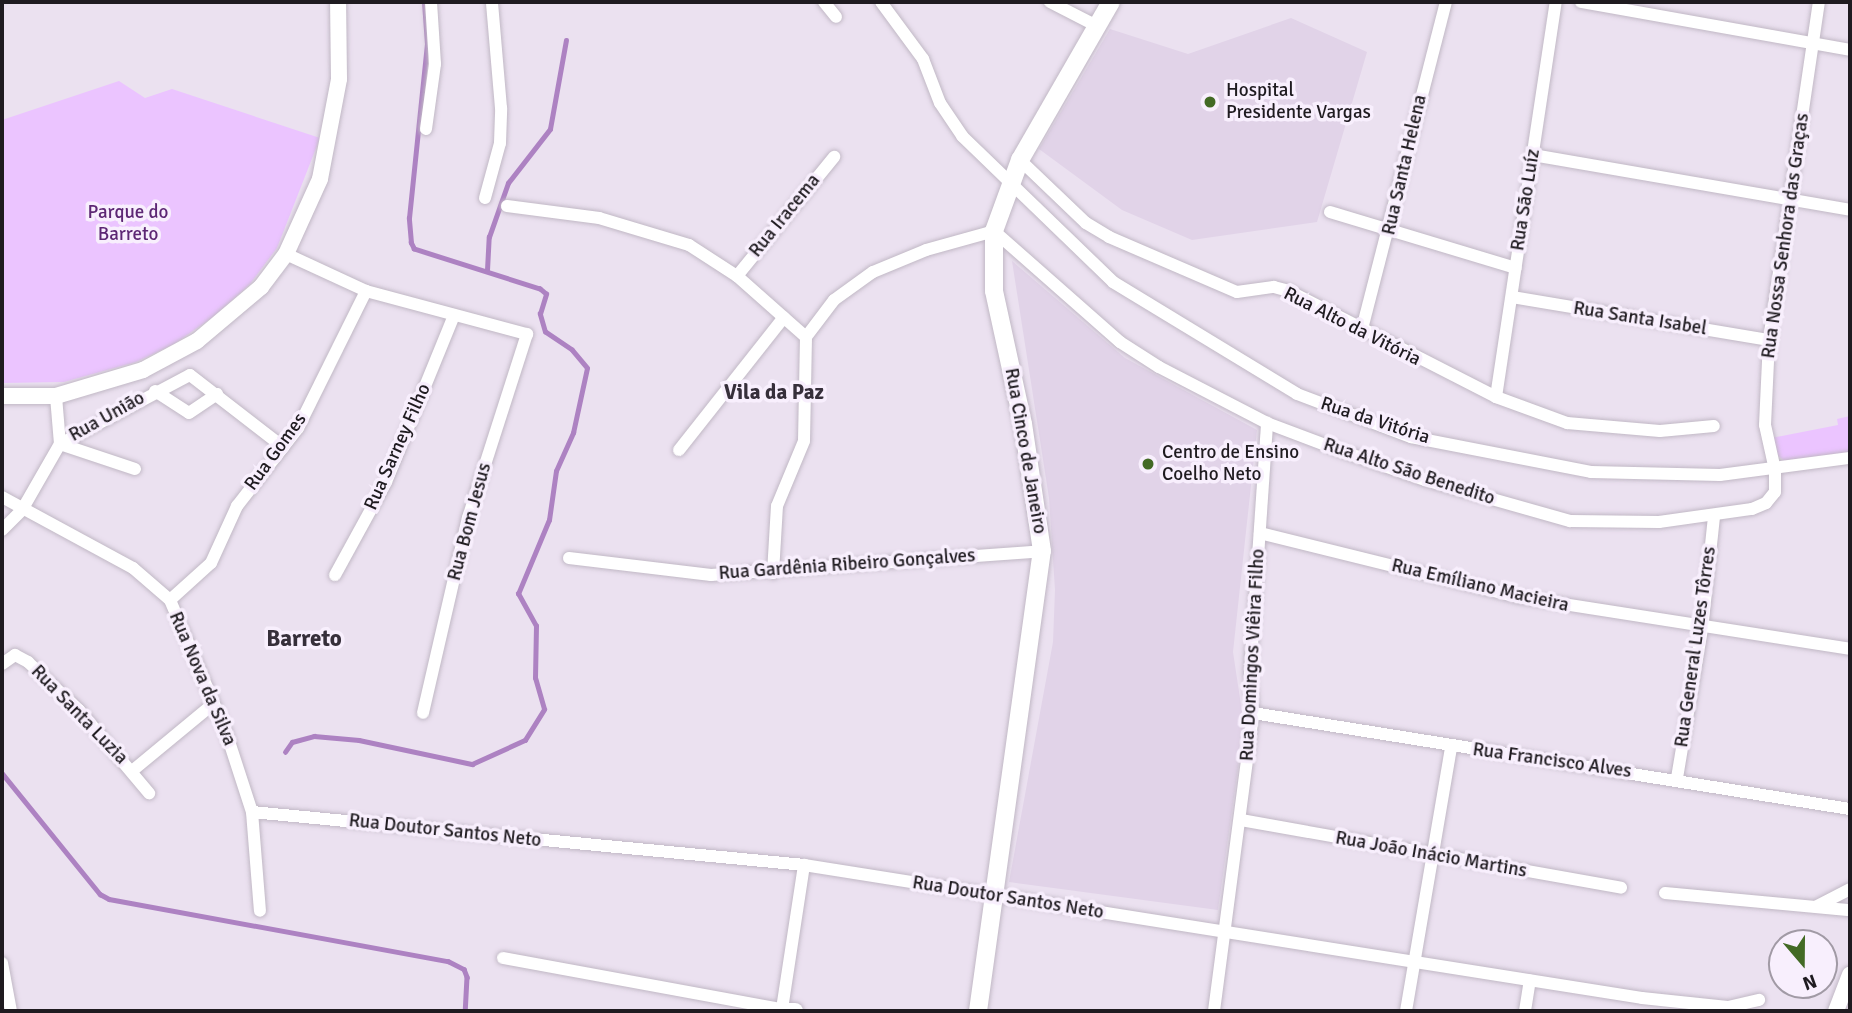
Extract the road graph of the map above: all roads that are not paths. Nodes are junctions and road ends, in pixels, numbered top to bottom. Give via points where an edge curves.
1 (338, 2) edge
2 (431, 2) edge
3 (492, 2) edge
4 (824, 2) edge
5 (881, 2) edge
6 (1050, 2) edge
7 (1111, 2) edge
8 (1446, 2) edge
9 (1556, 2) edge
10 (1581, 2) edge
11 (1819, 2) edge
12 (836, 17) dead end
13 (1097, 26) junction
14 (1815, 43) junction
15 (1850, 50) edge
16 (426, 129) dead end
17 (1533, 155) junction
18 (834, 157) dead end
19 (1020, 160) junction
20 (1010, 182) junction
21 (485, 198) dead end
22 (1788, 200) junction
23 (507, 206) dead end
24 (1850, 211) edge
25 (1330, 212) dead end
26 (994, 231) junction
27 (1391, 231) junction
28 (286, 254) junction
29 (1516, 268) junction
30 (737, 276) junction
31 (366, 292) junction
32 (1511, 297) junction
33 (454, 315) junction
34 (784, 317) junction
35 (1362, 329) junction
36 (806, 337) junction
37 (1769, 340) junction
38 (155, 391) junction
39 (217, 394) junction
40 (2, 396) edge
41 (56, 396) junction
42 (1496, 397) junction
43 (1267, 423) junction
44 (1714, 426) dead end
45 (60, 444) junction
46 (283, 447) junction
47 (679, 450) dead end
48 (1850, 458) edge
49 (135, 469) dead end
50 (1775, 470) junction
51 (2, 497) edge
52 (22, 509) junction
53 (1714, 517) junction
54 (2, 530) edge
55 (1261, 533) junction
56 (1042, 551) junction
57 (569, 558) dead end
58 (773, 573) junction
59 (335, 575) dead end
60 (170, 600) junction
61 (1702, 629) junction
62 (1850, 649) edge
63 (2, 664) edge
64 (213, 705) junction
65 (423, 713) dead end
66 (1253, 713) junction
67 (1451, 747) junction
68 (132, 771) junction
69 (1677, 778) junction
70 (149, 793) dead end
71 (1850, 809) edge
72 (252, 812) junction
73 (1241, 820) junction
74 (1432, 857) junction
75 (804, 865) junction
76 (1621, 888) dead end
77 (1850, 889) edge
78 (1665, 893) dead end
79 (995, 896) junction
80 (1817, 906) junction
81 (1850, 910) edge
82 (260, 911) dead end
83 (1226, 932) junction
84 (503, 958) dead end
85 (1414, 961) junction
86 (2, 963) edge
87 (1850, 975) edge
88 (1530, 980) junction
89 (1642, 998) junction
90 (1759, 1000) dead end
91 (11, 1011) edge
92 (786, 1011) edge
93 (978, 1011) edge
94 (1214, 1011) edge
95 (1406, 1011) edge
96 (1525, 1011) edge
97 (1640, 1011) edge
98 (1836, 1011) edge

1 - 28 street via 339,79 320,179
2 - 16 street via 435,64
3 - 21 street via 500,142
4 - 12 street
5 - 20 street, Rua da Vitória via 923,59 940,103 962,136
6 - 13 street
7 - 13 main road, Rua Cinco de Janeiro
8 - 27 street, Rua Santa Helena via 1434,36
9 - 17 street, Rua São Luíz
10 - 14 street
11 - 14 street, Rua Nossa Senhora das Graças
13 - 19 main road, Rua Cinco de Janeiro
14 - 15 street
14 - 22 street, Rua Nossa Senhora das Graças
17 - 22 street
17 - 29 street, Rua São Luíz
18 - 30 street, Rua Iracema
19 - 20 main road, Rua Cinco de Janeiro
19 - 35 street, Rua Alto da Vitória via 1086,223 1109,237 1237,292 1274,287 1289,291
20 - 26 main road, Rua Cinco de Janeiro
20 - 50 street, Rua da Vitória via 1113,282 1264,376 1356,418 1411,437 1591,472 1720,475
22 - 24 street
22 - 37 street, Rua Nossa Senhora das Graças
23 - 30 street via 640,227 700,250
25 - 27 street
26 - 36 street via 926,250 873,272 834,300
26 - 43 street, Rua Alto São Benedito via 1120,342 1193,387
26 - 56 main road, Rua Cinco de Janeiro via 994,290 1029,459
27 - 29 street
27 - 35 street, Rua Santa Helena
28 - 31 street
28 - 41 street via 243,305 197,341 144,370
29 - 32 street, Rua São Luíz
30 - 34 street
31 - 33 street
31 - 46 street, Rua Gomes via 307,412
32 - 37 street, Rua Santa Isabel
32 - 42 street, Rua São Luíz
33 - 59 street, Rua Sarney Filho via 386,482
33 - 65 street, Rua Bom Jesus via 527,334 468,518
34 - 36 street
34 - 47 street
35 - 42 street, Rua Alto da Vitória
36 - 58 street via 804,442 777,506
37 - 50 street, Rua Nossa Senhora das Graças via 1765,425
38 - 39 street, Rua União via 190,375
38 - 39 street, Rua União via 189,414
38 - 45 street, Rua União
39 - 46 street, Rua União
40 - 41 street
41 - 45 street
42 - 44 street, Rua Alto da Vitória via 1567,423 1660,431
43 - 53 street, Rua Alto São Benedito via 1425,480 1570,521 1618,524
43 - 55 street, Rua Domingos Viêira Filho
45 - 49 street
45 - 52 street
46 - 60 street, Rua Gomes via 236,506 211,563
48 - 50 street, Rua da Vitória
50 - 53 street, Rua Alto São Benedito via 1775,492 1766,503
51 - 52 street, Rua Nova da Silva
52 - 54 street
52 - 60 street, Rua Nova da Silva via 133,568
53 - 61 street, Rua General Luzes Tôrres
55 - 61 street, Rua Emíliano Macieira via 1519,597
55 - 66 street, Rua Domingos Viêira Filho via 1250,674
56 - 58 street, Rua Gardênia Ribeiro Gonçalves
56 - 79 main road, Rua Cinco de Janeiro
57 - 58 street, Rua Gardênia Ribeiro Gonçalves via 711,575
60 - 64 street, Rua Nova da Silva
61 - 62 street, Rua Emíliano Macieira
61 - 69 street, Rua General Luzes Tôrres
63 - 68 street, Rua Santa Luzia via 15,655 28,662 79,710
64 - 68 street
64 - 72 street, Rua Nova da Silva
66 - 67 street, Rua Francisco Alves
66 - 73 street, Rua Domingos Viêira Filho
67 - 69 street, Rua Francisco Alves
67 - 74 street
68 - 70 street, Rua Santa Luzia
69 - 71 street, Rua Francisco Alves
72 - 75 street, Rua Doutor Santos Neto
72 - 82 street, Rua Nova da Silva
73 - 74 street, Rua João Inácio Martins
73 - 83 street, Rua Domingos Viêira Filho
74 - 76 street, Rua João Inácio Martins
74 - 85 street
75 - 79 street, Rua Doutor Santos Neto
75 - 92 street
77 - 80 street
78 - 80 street
79 - 83 street, Rua Doutor Santos Neto
79 - 93 main road, Rua Cinco de Janeiro
80 - 81 street
83 - 85 street, Rua Doutor Santos Neto
83 - 94 street, Rua Domingos Viêira Filho
84 - 92 street
85 - 88 street, Rua Doutor Santos Neto
85 - 95 street
86 - 91 street
87 - 98 street
88 - 89 street, Rua Doutor Santos Neto
88 - 96 street
89 - 90 street, Rua Doutor Santos Neto via 1728,1007
89 - 97 street

